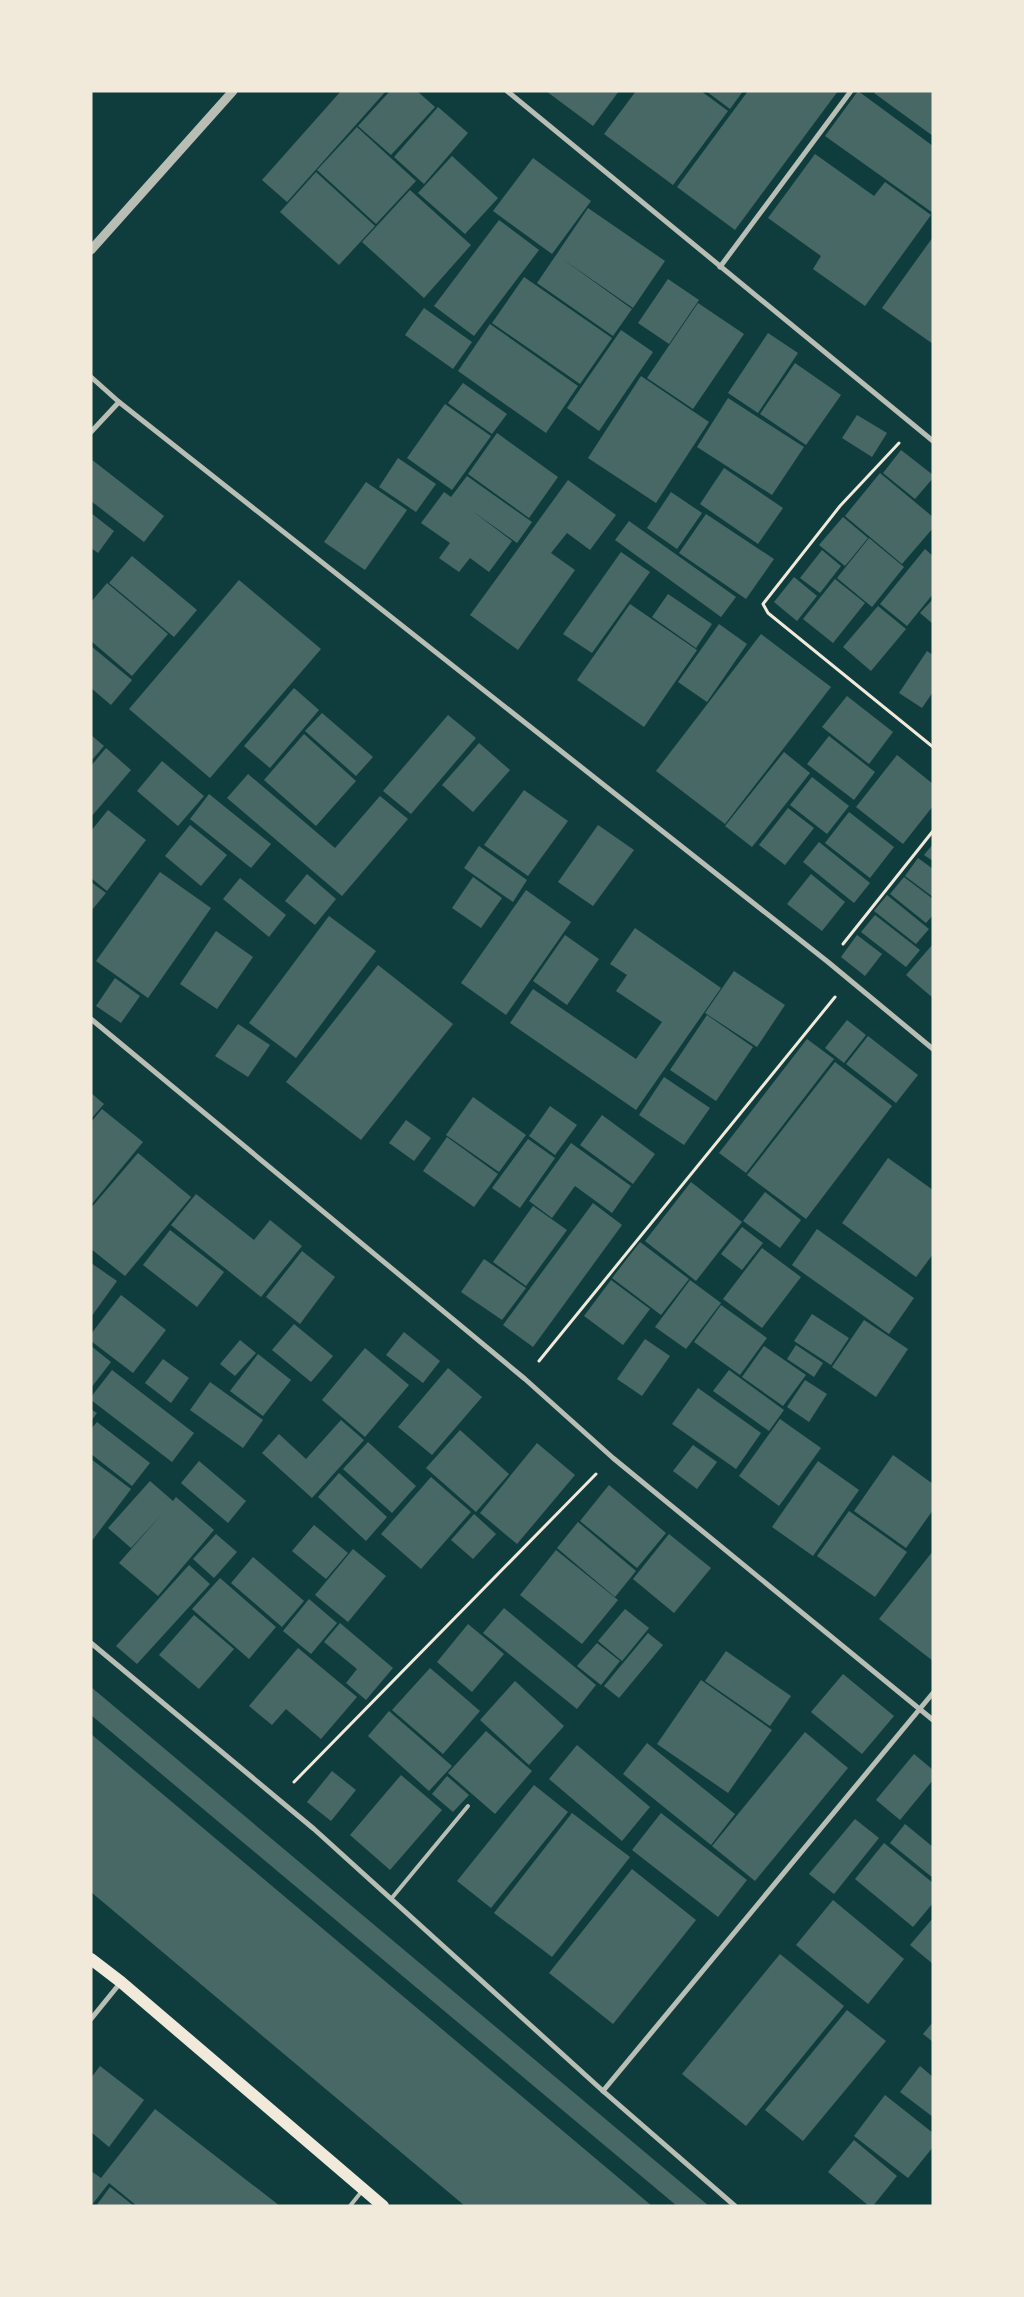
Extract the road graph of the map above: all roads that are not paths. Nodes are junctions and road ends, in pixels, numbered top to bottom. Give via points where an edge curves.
1 (233, 91) edge
2 (507, 91) edge
3 (851, 91) edge
4 (91, 250) edge
5 (720, 267) junction
6 (91, 377) edge
7 (119, 402) junction
8 (91, 432) edge
9 (933, 441) edge
10 (91, 1019) edge
11 (933, 1049) edge
12 (91, 1643) edge
13 (933, 1693) edge
14 (919, 1709) junction
15 (933, 1720) edge
16 (468, 1806) dead end
17 (391, 1899) junction
18 (91, 1959) edge
19 (121, 1982) junction
20 (91, 2019) edge
21 (603, 2091) junction
22 (364, 2189) junction
23 (350, 2206) edge
24 (383, 2206) edge
25 (735, 2206) edge

1 - 4 street
2 - 5 street
3 - 5 street
5 - 9 street
6 - 7 street
7 - 8 street
7 - 11 street via 828,962
10 - 14 street via 525,1379 613,1458
12 - 17 street via 314,1829
13 - 14 street
14 - 15 street
14 - 21 street
16 - 17 lane
17 - 21 street
18 - 19 main road
19 - 20 street
19 - 22 main road
21 - 25 street
22 - 23 lane
22 - 24 main road

